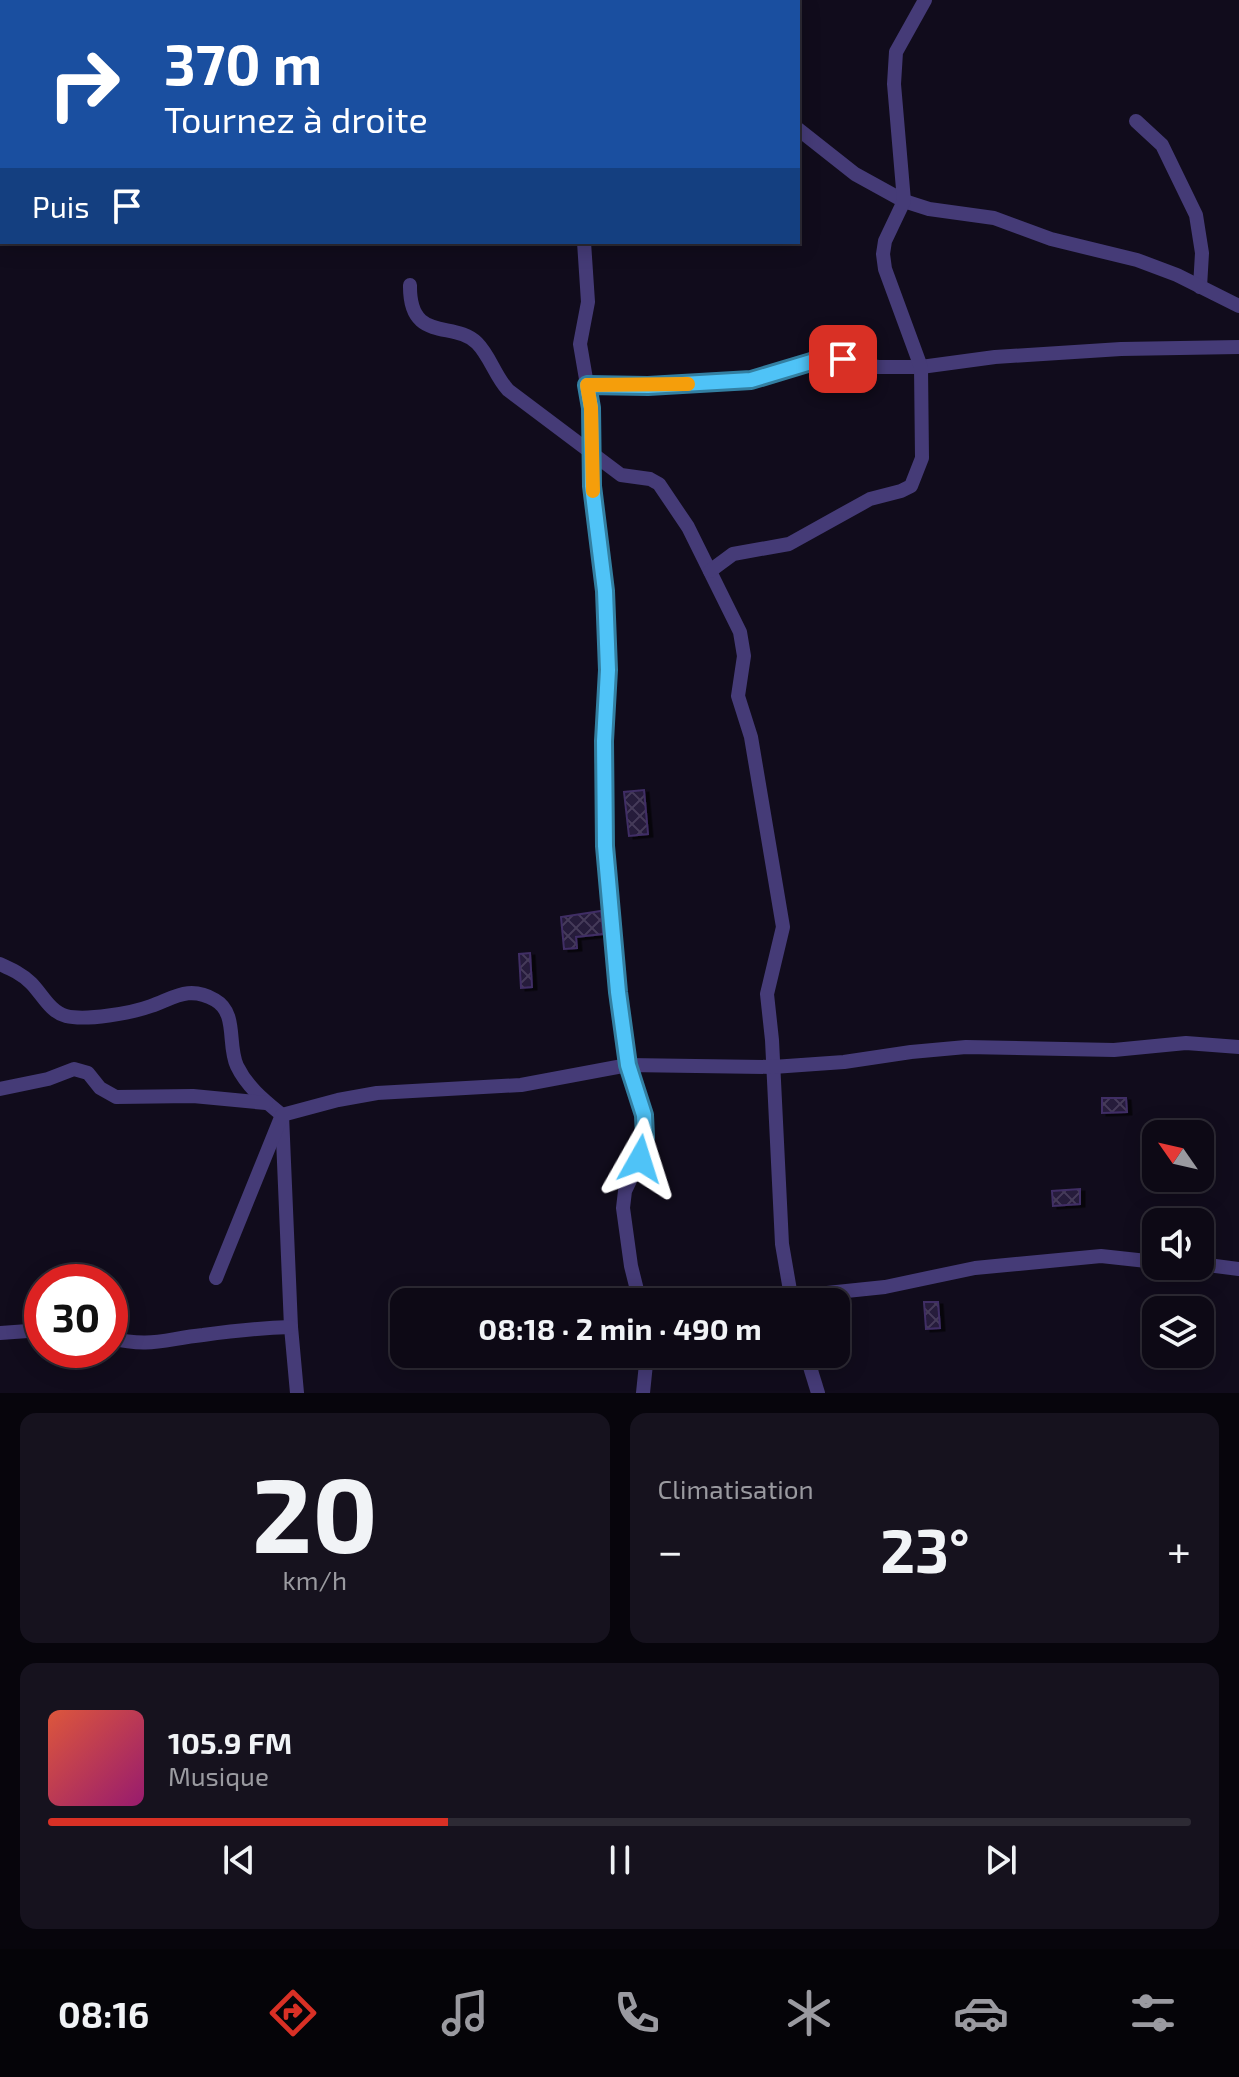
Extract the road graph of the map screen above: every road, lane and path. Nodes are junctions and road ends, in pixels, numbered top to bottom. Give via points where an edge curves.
1 (925, 0) edge
2 (1136, 121) dead end
3 (800, 131) edge
4 (904, 201) junction
5 (584, 244) edge
6 (410, 285) dead end
7 (1200, 287) junction
8 (1239, 306) edge
9 (1239, 347) edge
10 (921, 367) junction
11 (587, 385) junction
12 (592, 456) junction
13 (710, 571) junction
14 (0, 964) edge
15 (1239, 1047) edge
16 (628, 1065) junction
17 (773, 1067) junction
18 (0, 1089) edge
19 (268, 1103) junction
20 (282, 1115) junction
21 (1142, 1260) edge
22 (1214, 1266) edge
23 (1239, 1269) edge
24 (216, 1278) dead end
25 (637, 1288) edge
26 (790, 1288) edge
27 (850, 1291) edge
28 (291, 1327) junction
29 (24, 1331) edge
30 (0, 1333) edge
31 (128, 1342) edge
32 (646, 1368) edge
33 (810, 1368) edge
34 (297, 1393) edge
35 (643, 1393) edge
36 (818, 1393) edge

1 - 4 street via 894,65
2 - 7 street via 1162,145 1196,215
3 - 4 street via 855,174
4 - 7 street via 1003,221 1137,260
4 - 10 street via 883,254
5 - 11 street via 588,302 580,344
6 - 12 street via 413,310 423,321 468,336 508,390
7 - 8 street
9 - 10 street via 1121,349
10 - 11 street via 878,367 827,358 751,380
10 - 13 street via 922,458 911,486 870,499 789,544 733,554
11 - 12 street
12 - 13 street via 621,475 659,484
12 - 16 street via 608,670 605,846
13 - 17 street via 744,645 738,696 751,737 782,908 783,927 767,994
14 - 19 street via 21,974 66,1016 126,1012 178,994 217,1001 227,1011 236,1064
15 - 17 street via 966,1047
16 - 17 street
16 - 20 street via 521,1085 377,1093
16 - 25 street via 644,1115 645,1137 623,1208
17 - 26 street via 782,1244
18 - 19 street via 74,1069 88,1073 116,1097 193,1096
19 - 20 street
20 - 24 street
20 - 28 street
21 - 27 street via 1101,1256 975,1268
22 - 23 street
28 - 31 street via 154,1344
28 - 34 street
29 - 30 street
32 - 35 street
33 - 36 street

